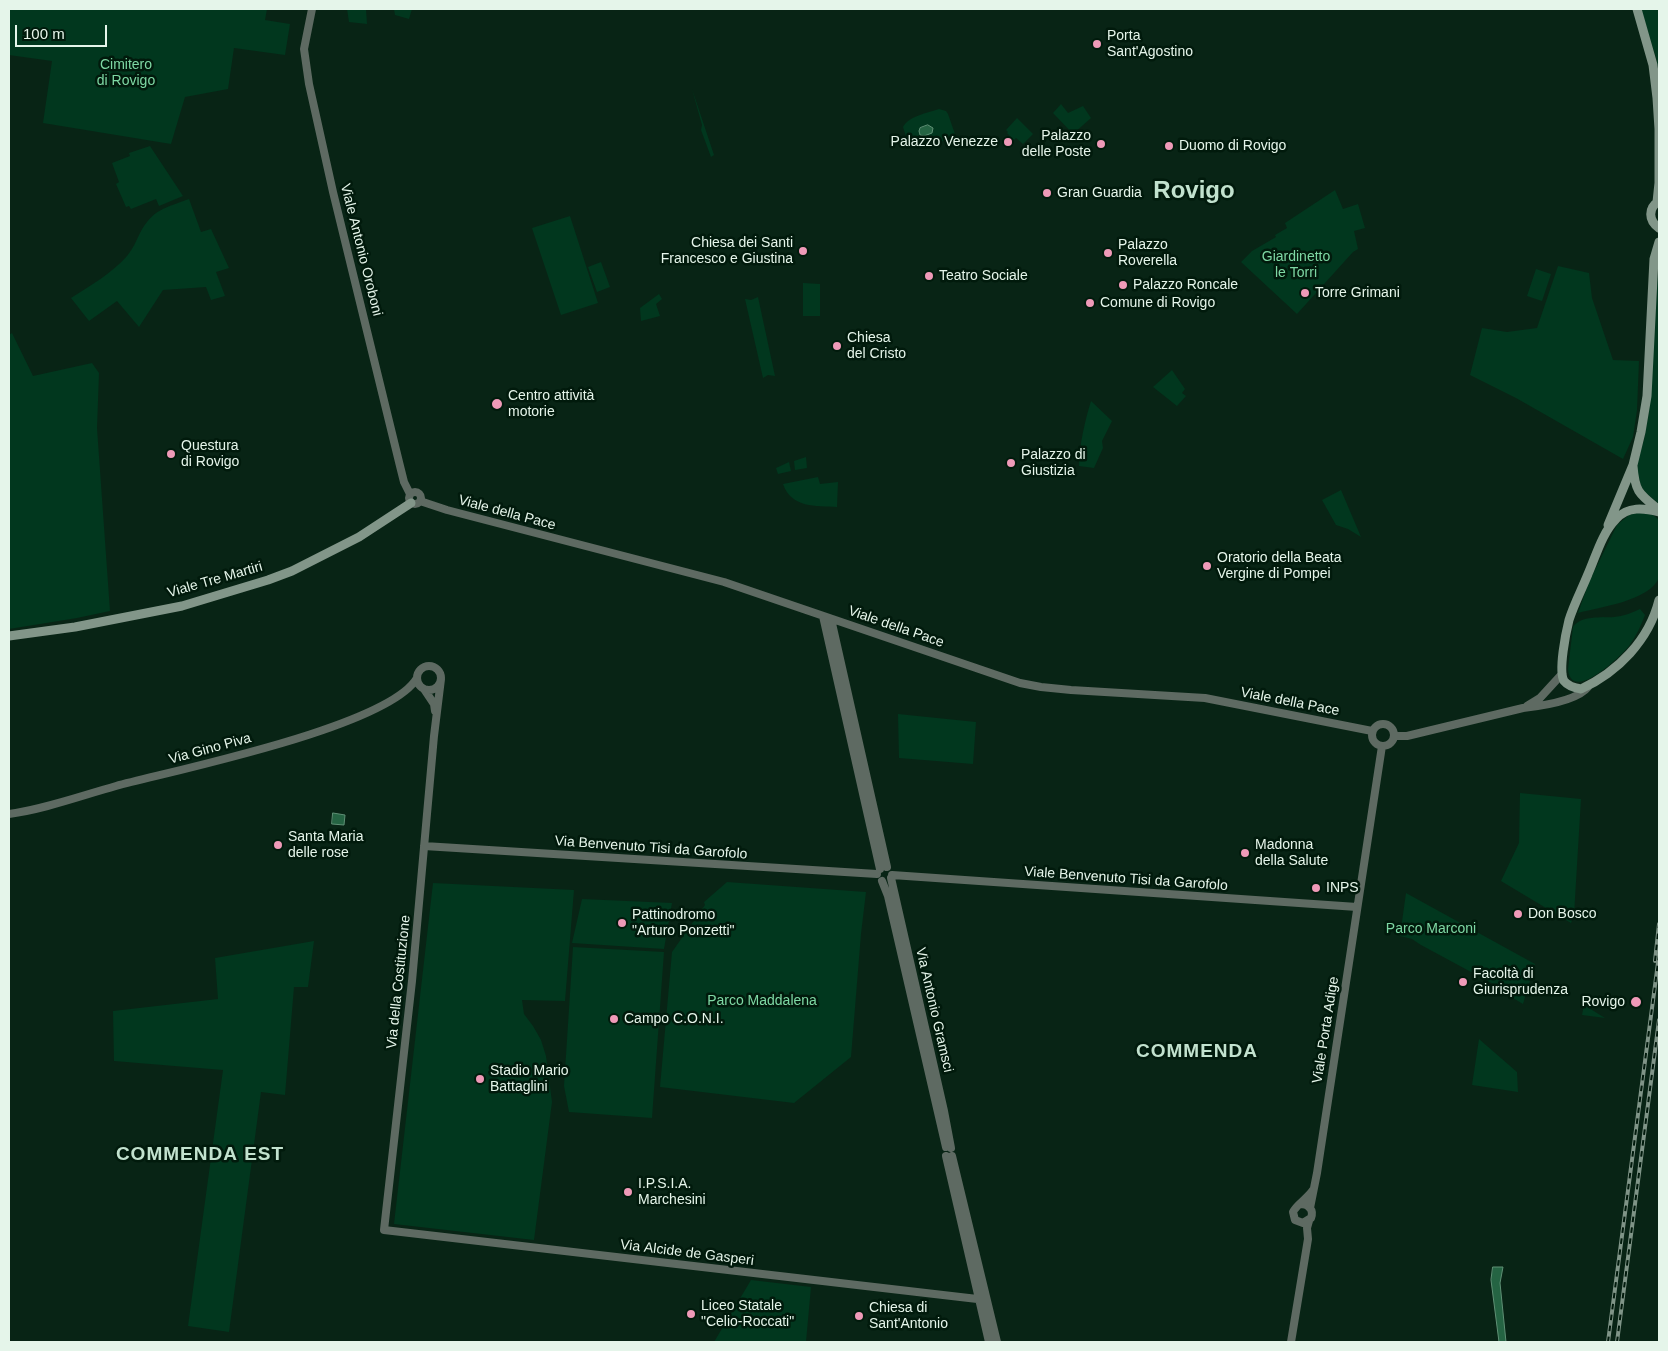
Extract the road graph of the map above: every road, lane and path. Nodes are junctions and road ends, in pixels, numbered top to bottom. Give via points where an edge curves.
1 (312, 9) edge
2 (1637, 9) edge
3 (1659, 184) edge
4 (1658, 201) edge
5 (1657, 226) edge
6 (1658, 245) edge
7 (1633, 465) junction
8 (414, 500) junction
9 (1659, 511) edge
10 (1604, 537) junction
11 (1659, 602) edge
12 (827, 617) junction
13 (9, 636) edge
14 (1562, 674) junction
15 (417, 678) junction
16 (441, 679) junction
17 (1590, 685) junction
18 (410, 688) junction
19 (422, 688) junction
20 (1523, 708) junction
21 (1372, 731) junction
22 (434, 736) junction
23 (1394, 736) junction
24 (1382, 746) junction
25 (9, 814) edge
26 (424, 846) junction
27 (881, 870) junction
28 (892, 877) junction
29 (882, 881) junction
30 (1357, 907) junction
31 (949, 1152) junction
32 (1315, 1186) junction
33 (1300, 1204) junction
34 (1310, 1208) junction
35 (1309, 1221) junction
36 (1298, 1222) junction
37 (384, 1230) joint
38 (1306, 1244) junction
39 (983, 1300) junction
40 (989, 1342) edge
41 (997, 1342) edge
42 (1291, 1342) edge

1 - 8 street, Viale Antonio Oroboni via 304,49 309,84 404,482
2 - 3 main road via 1653,65 1659,129
3 - 4 main road
4 - 5 main road via 1650,212
5 - 6 main road
6 - 7 main road via 1654,259 1647,396
7 - 9 main road via 1634,483
7 - 10 main road
8 - 12 street, Viale della Pace via 724,582
8 - 13 main road, Viale Tre Martiri via 333,551 268,580 182,606
9 - 10 main road via 1636,508 1624,513
10 - 14 main road via 1569,621
11 - 17 main road via 1642,640 1606,675
12 - 21 street, Viale della Pace via 1020,683 1206,698
12 - 27 street
14 - 17 main road via 1564,681 1576,688
14 - 20 street via 1540,698
15 - 16 street via 422,669 429,666 438,670
15 - 18 street
15 - 19 street
16 - 19 street via 435,689
16 - 22 street
17 - 20 street via 1581,695
18 - 19 street
18 - 25 street, Via Gino Piva via 383,705 305,736
19 - 22 street via 435,706
20 - 23 street via 1407,736
21 - 23 street via 1385,724
21 - 24 street via 1374,741
22 - 26 street, Via della Costituzione
23 - 24 street via 1392,742
24 - 30 street, Viale Porta Adige
26 - 27 street, Via Benvenuto Tisi da Garofolo
26 - 37 street, Via della Costituzione
27 - 28 street via 891,870
27 - 29 street via 878,878
28 - 29 street
28 - 30 street, Viale Benvenuto Tisi da Garofolo
28 - 31 street, Via Antonio Gramsci via 944,1111
29 - 31 street, Via Antonio Gramsci
30 - 32 street, Viale Porta Adige
31 - 39 street, Via Antonio Gramsci
32 - 33 street
32 - 34 street, Viale Porta Adige
33 - 34 street
33 - 36 street, Viale Porta Adige via 1293,1212 1293,1218
34 - 35 street, Viale Porta Adige via 1312,1216
35 - 36 street
35 - 38 street, Viale Porta Adige
36 - 38 street, Viale Porta Adige
37 - 39 street, Via Alcide de Gasperi
38 - 42 street, Viale Porta Adige
39 - 40 street, Via Antonio Gramsci
39 - 41 street, Via Antonio Gramsci

